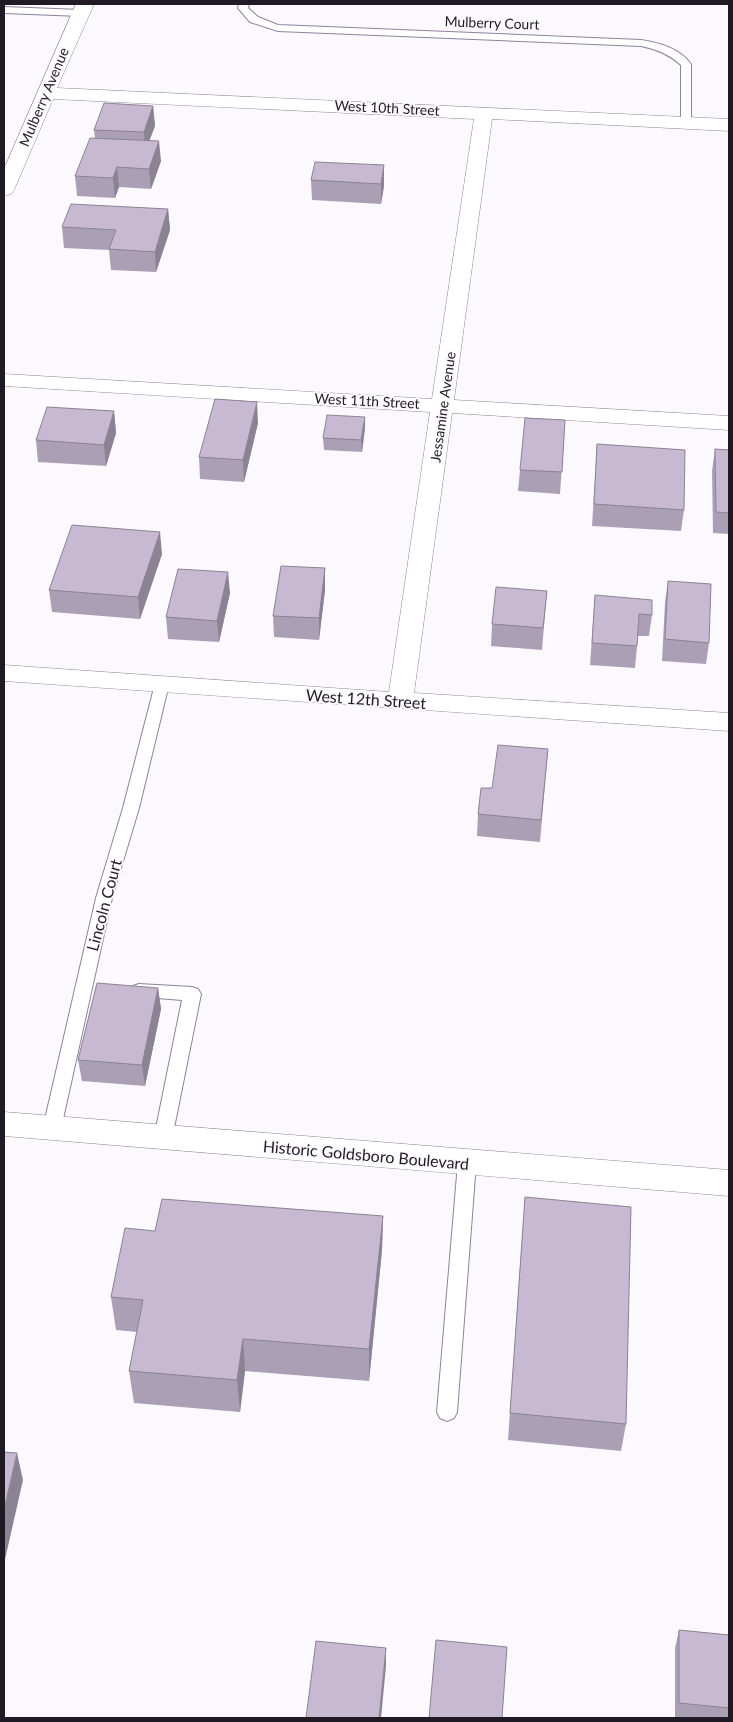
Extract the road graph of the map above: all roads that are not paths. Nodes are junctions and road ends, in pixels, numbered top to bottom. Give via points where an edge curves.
1 (244, 4) edge
2 (83, 8) edge
3 (4, 10) edge
4 (46, 93) junction
5 (484, 112) junction
6 (686, 122) junction
7 (729, 124) edge
8 (4, 190) edge
9 (4, 380) edge
10 (443, 405) junction
11 (729, 424) edge
12 (4, 673) edge
13 (162, 684) junction
14 (400, 701) junction
15 (729, 722) edge
16 (83, 988) junction
17 (103, 989) edge
18 (123, 990) edge
19 (4, 1124) edge
20 (52, 1128) junction
21 (163, 1138) junction
22 (467, 1163) junction
23 (729, 1183) edge
24 (447, 1412) dead end

1 - 6 lane, Mulberry Court via 249,17 260,24 278,28 662,46 678,54 686,64
2 - 3 lane
2 - 4 street, Mulberry Avenue
4 - 5 street, West 10th Street
4 - 8 street, Mulberry Avenue
5 - 6 street, West 10th Street
5 - 10 street, Jessamine Avenue
6 - 7 street, West 10th Street
9 - 10 street, West 11th Street
10 - 11 street, West 11th Street
10 - 14 street, Jessamine Avenue
12 - 13 street, West 12th Street
13 - 14 street, West 12th Street
13 - 16 lane, Lincoln Court
14 - 15 street, West 12th Street
16 - 17 lane
16 - 20 lane, Lincoln Court
18 - 21 lane via 192,994
19 - 20 street, Historic Goldsboro Boulevard
20 - 21 street, Historic Goldsboro Boulevard
21 - 22 street, Historic Goldsboro Boulevard
22 - 23 street, Historic Goldsboro Boulevard
22 - 24 lane

